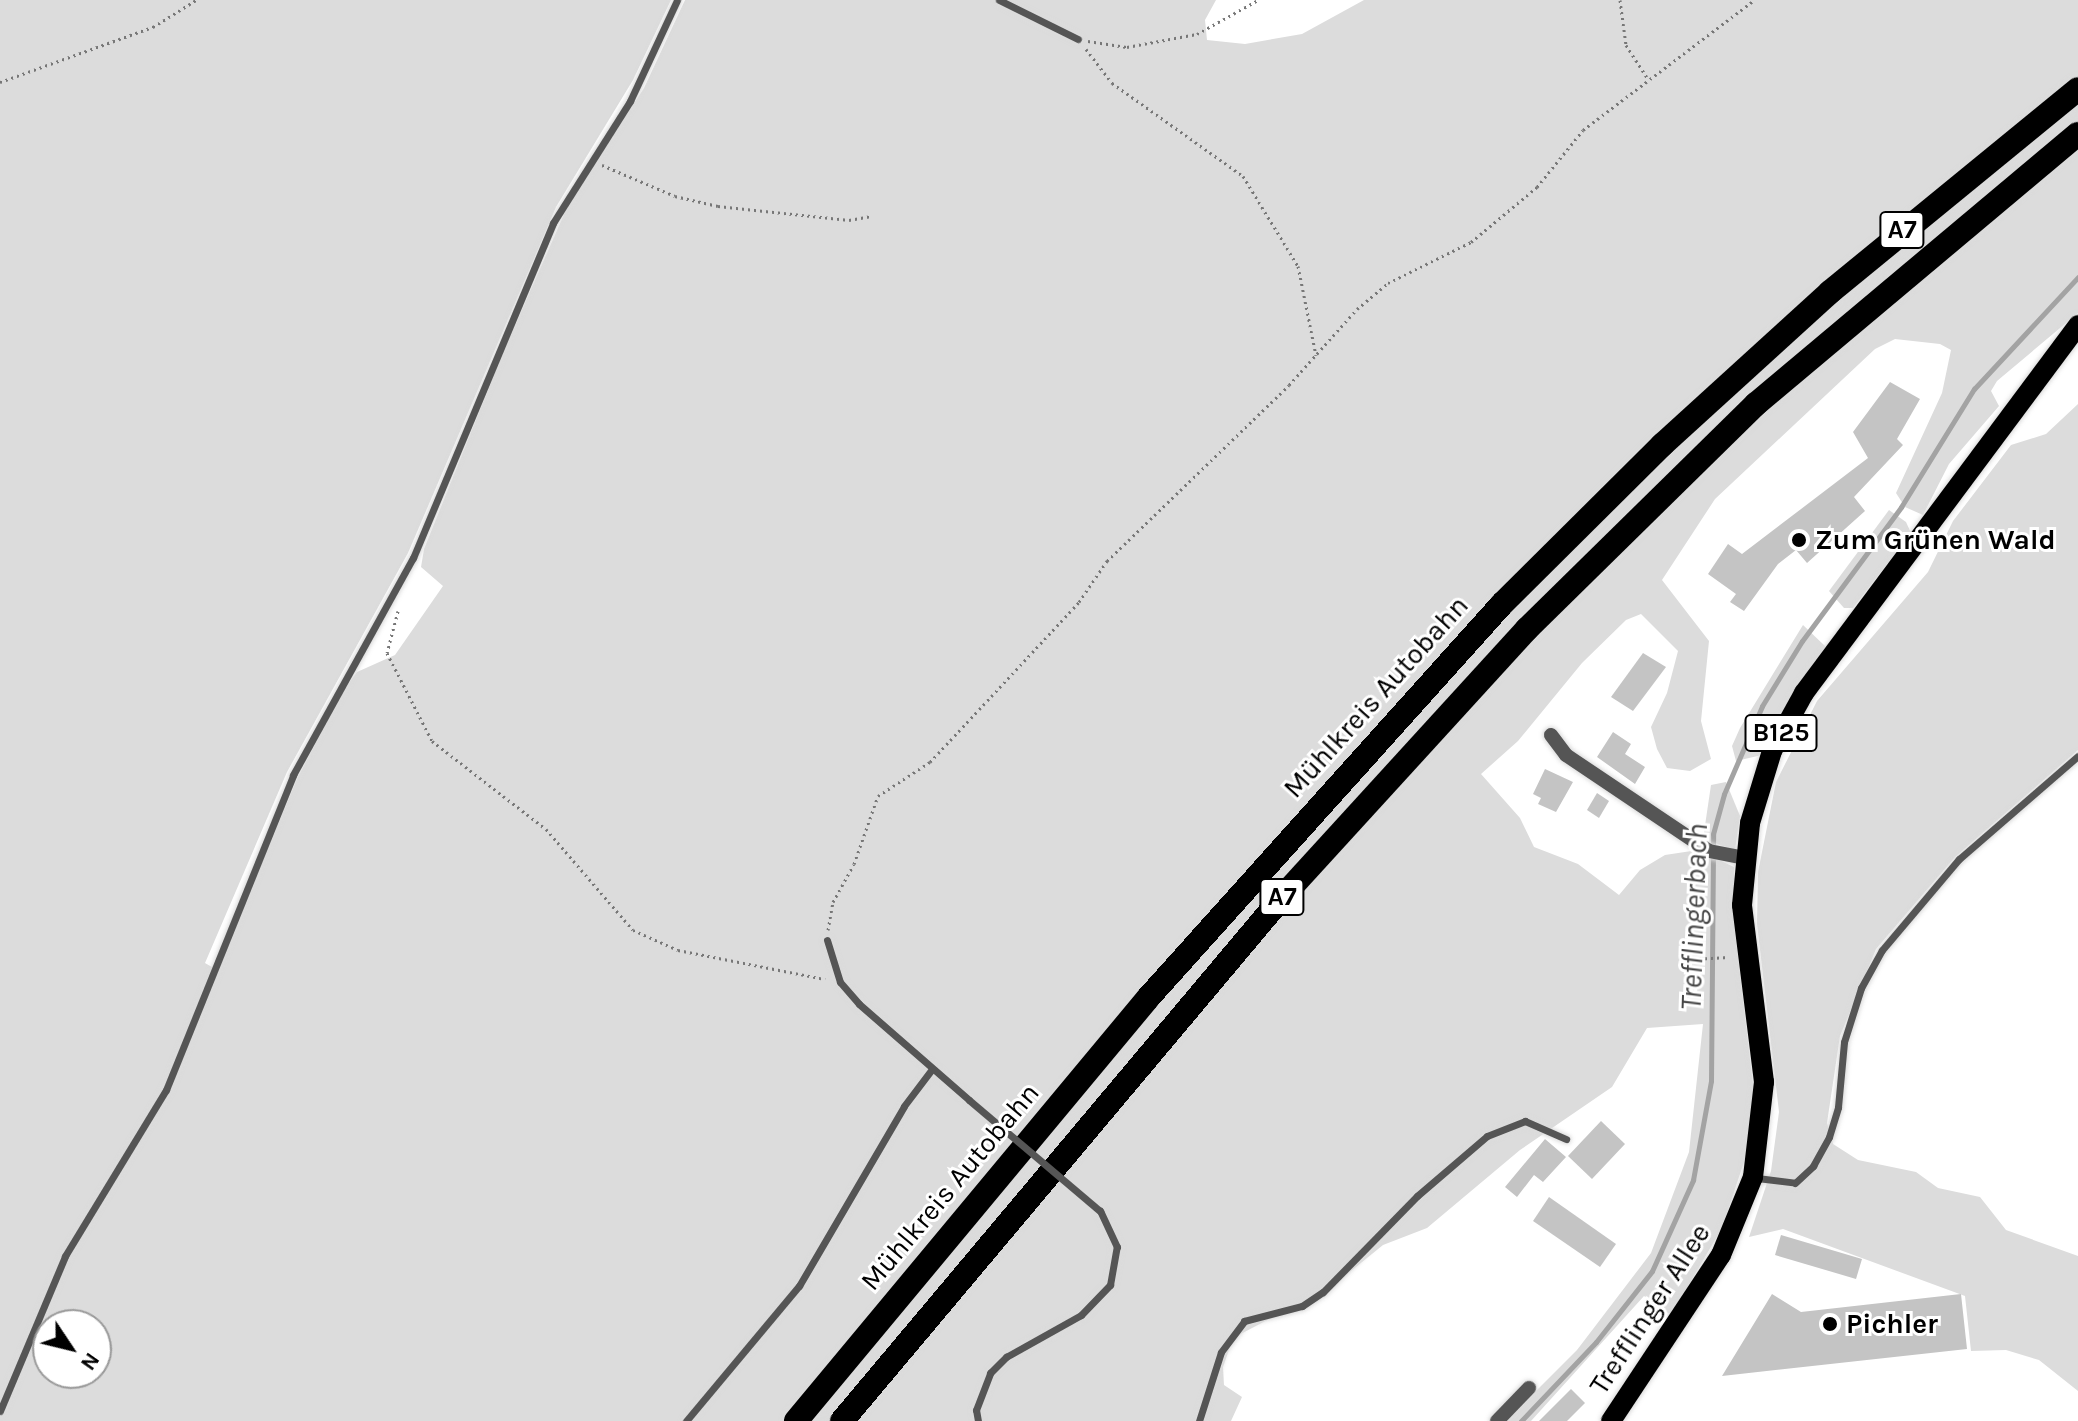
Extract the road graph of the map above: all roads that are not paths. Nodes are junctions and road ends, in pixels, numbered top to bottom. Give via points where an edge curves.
1 (677, 0) edge
2 (999, 0) edge
3 (1078, 39) road end
4 (2078, 89) edge
5 (2078, 134) edge
6 (2078, 325) edge
7 (1551, 735) dead end
8 (2078, 756) edge
9 (1737, 857) junction
10 (827, 940) road end
11 (932, 1069) junction
12 (1566, 1139) dead end
13 (1753, 1177) junction
14 (1529, 1388) dead end
15 (0, 1411) edge
16 (686, 1421) edge
17 (796, 1421) edge
18 (842, 1421) edge
19 (978, 1421) edge
20 (1199, 1421) edge
21 (1497, 1421) edge
22 (1611, 1421) edge

1 - 15 lane via 630,101 553,223 393,596 293,775 166,1090 65,1256
2 - 3 lane
4 - 17 highway, Mühlkreis Autobahn / A7 via 1830,292 1662,445 1502,604 1148,998
5 - 18 highway, A7 via 1756,404 1527,629 1263,919
6 - 9 main road, B125 via 1804,693 1764,773
7 - 9 street via 1566,755 1709,851
8 - 13 lane via 1959,859 1882,950 1861,988 1844,1042 1838,1107 1813,1166 1795,1183
9 - 13 main road, B125 via 1764,1082
10 - 11 lane via 840,982
11 - 16 lane via 904,1106 799,1286
11 - 19 lane, bridge via 1100,1211 1117,1247 1110,1285 1081,1315 1006,1357 990,1373 976,1410
12 - 20 lane via 1525,1121 1487,1136 1417,1196 1323,1292 1302,1306 1244,1321 1221,1352
13 - 22 main road, Trefflinger Allee / B125 via 1736,1226
14 - 21 street

